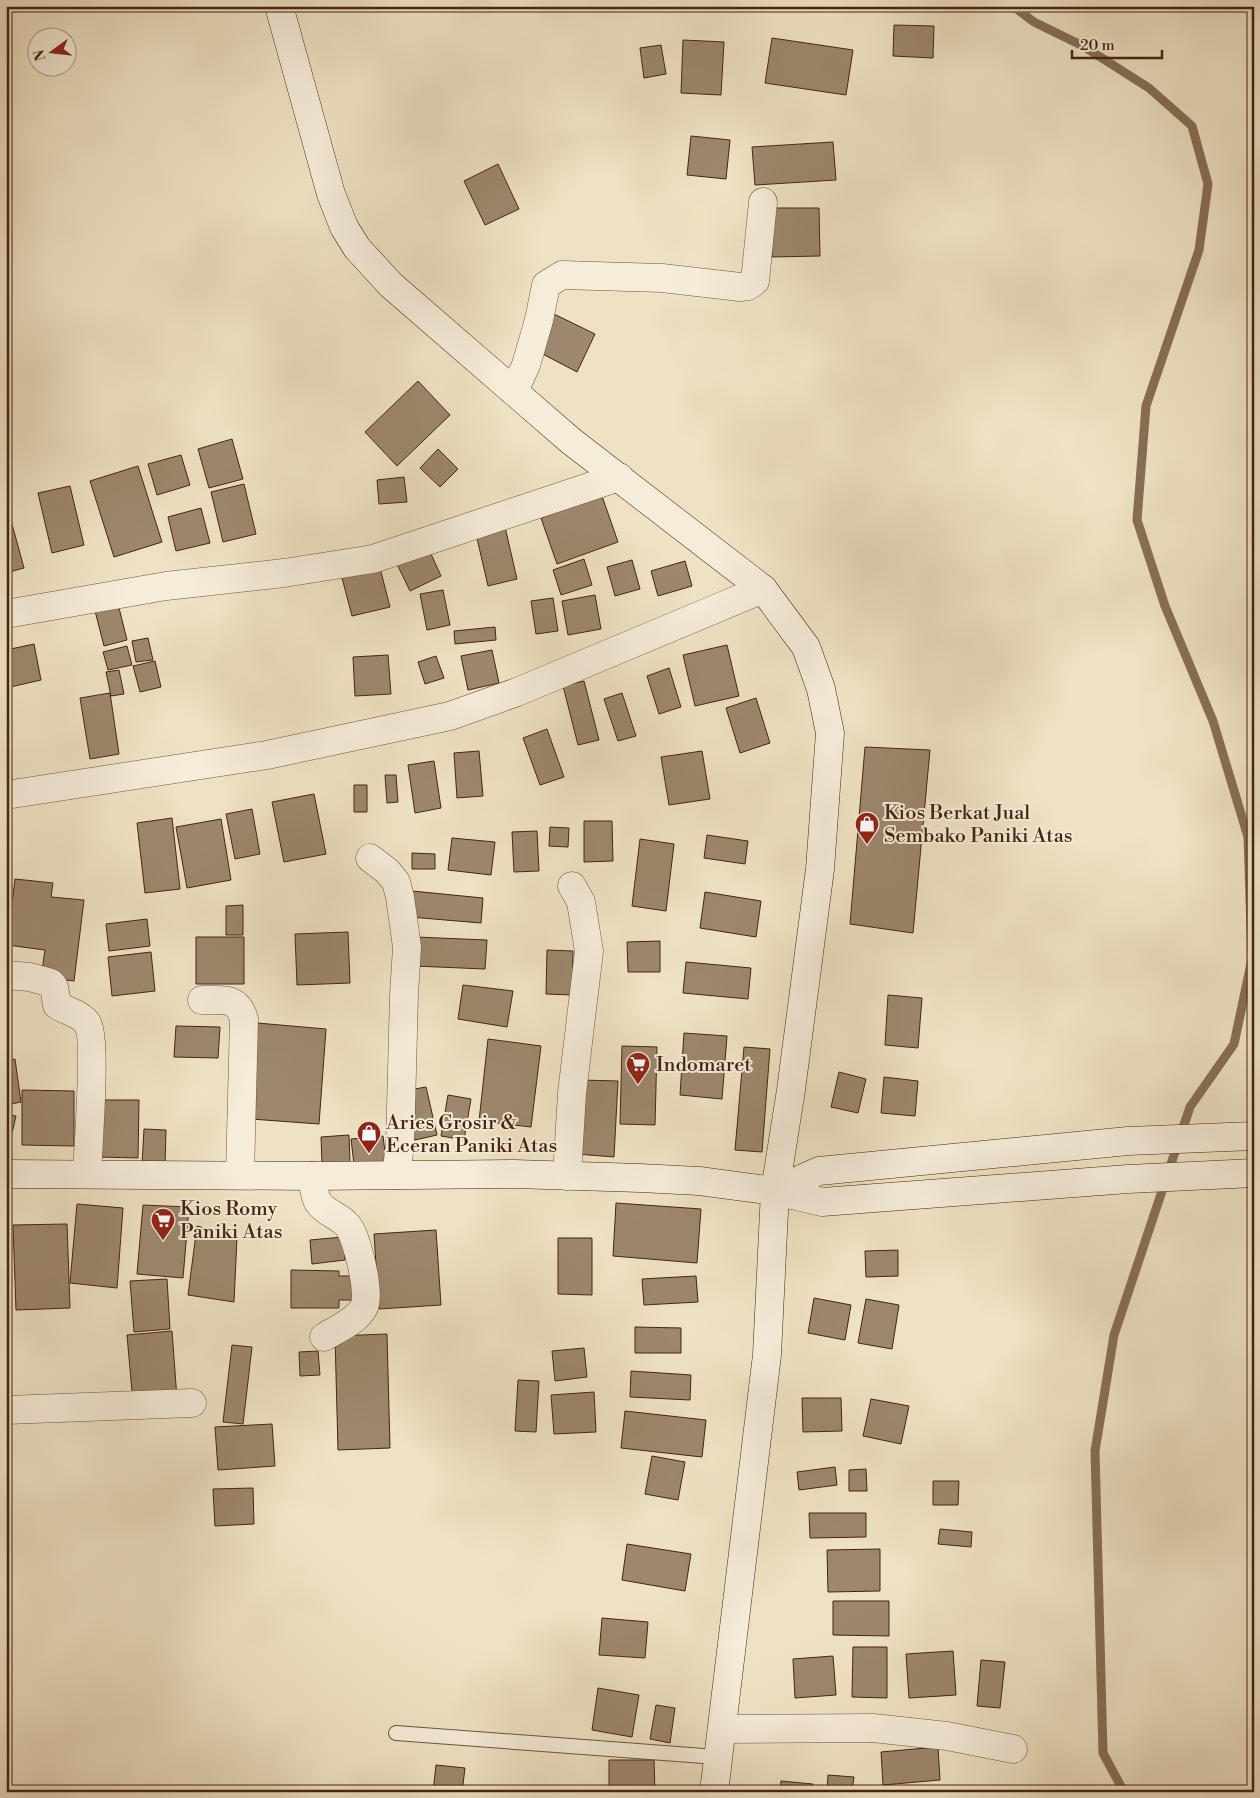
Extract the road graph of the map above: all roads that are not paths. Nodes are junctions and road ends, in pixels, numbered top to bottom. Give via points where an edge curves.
1 (279, 6) edge
2 (763, 202) dead end
3 (514, 391) junction
4 (619, 477) junction
5 (763, 590) junction
6 (6, 614) edge
7 (6, 795) edge
8 (370, 858) dead end
9 (572, 886) dead end
10 (6, 975) edge
11 (202, 1000) dead end
12 (1254, 1136) edge
13 (1254, 1173) edge
14 (6, 1174) edge
15 (87, 1174) junction
16 (240, 1175) junction
17 (396, 1175) junction
18 (312, 1176) junction
19 (567, 1176) junction
20 (775, 1191) junction
21 (324, 1337) dead end
22 (192, 1403) dead end
23 (6, 1410) edge
24 (722, 1729) junction
25 (396, 1733) dead end
26 (1013, 1749) dead end
27 (717, 1757) junction
28 (714, 1792) edge

1 - 3 street via 331,194 344,227 357,248 391,286
2 - 3 street via 754,282 748,286 662,278 572,275 552,280 546,285 526,365
3 - 4 street via 571,441
4 - 5 street
4 - 6 street via 373,559 166,586
5 - 7 street via 517,692 450,716 266,756
5 - 20 street via 806,647 821,689 830,733 820,869
8 - 17 street via 396,882 407,947 400,1145
9 - 19 street via 581,902 589,951 572,1093
10 - 15 street via 51,983 57,1005 88,1024 92,1048
11 - 16 street via 232,1001 238,1005 244,1019
12 - 20 street via 1128,1142 818,1171
13 - 20 street via 822,1202
14 - 15 street
15 - 16 street
16 - 18 street
17 - 18 street
17 - 19 street
18 - 21 street via 318,1202 349,1227 367,1291 364,1309
19 - 20 street via 699,1181
20 - 24 street via 767,1354
22 - 23 street
24 - 26 street via 873,1728 947,1736
24 - 27 street
25 - 27 lane
27 - 28 street

